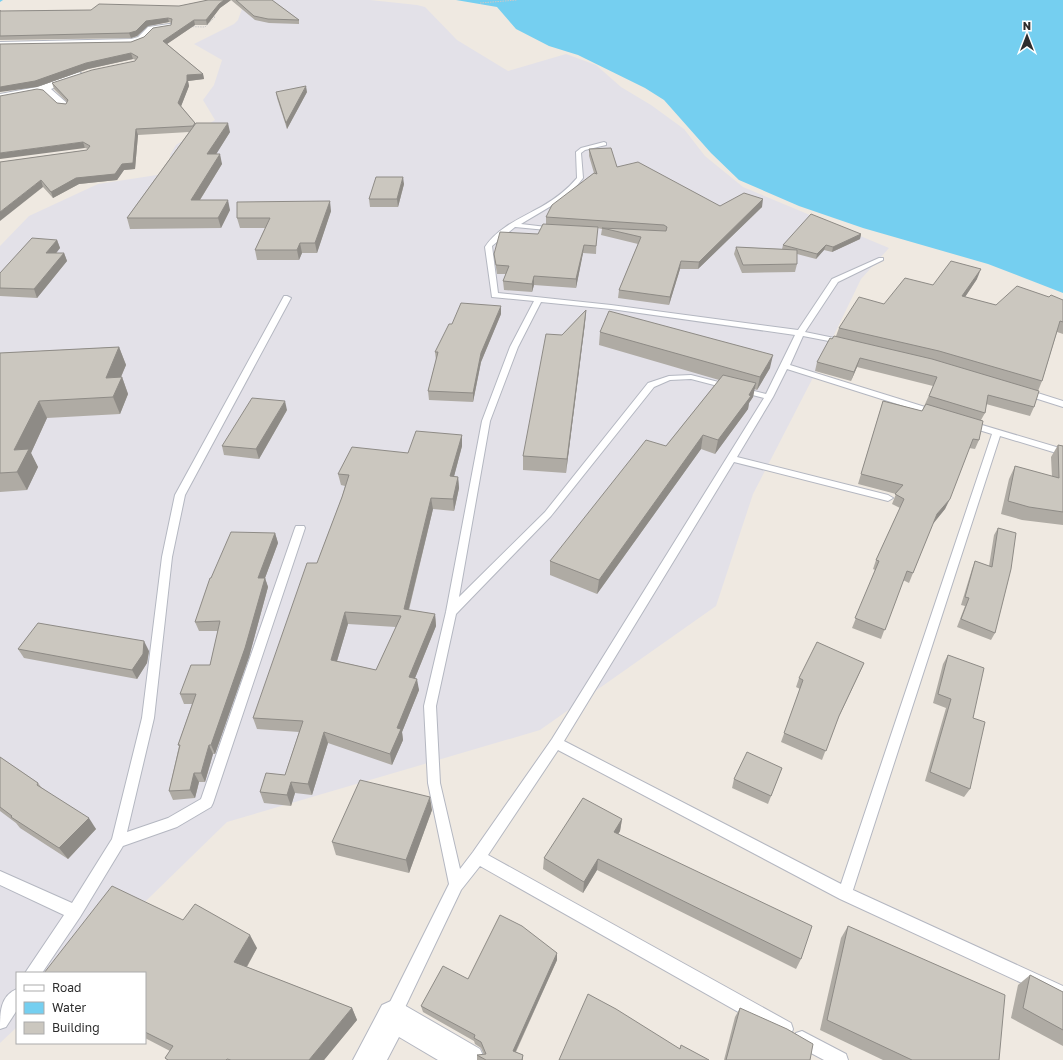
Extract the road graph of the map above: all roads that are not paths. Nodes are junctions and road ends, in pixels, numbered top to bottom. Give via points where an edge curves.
1 (169, 26) edge
2 (29, 44) junction
3 (0, 45) edge
4 (11, 53) edge
5 (91, 72) edge
6 (39, 90) junction
7 (0, 97) edge
8 (64, 106) edge
9 (604, 144) dead end
10 (513, 226) junction
11 (562, 230) edge
12 (881, 259) dead end
13 (287, 298) dead end
14 (538, 300) junction
15 (800, 333) junction
16 (852, 345) edge
17 (785, 366) junction
18 (1019, 390) edge
19 (769, 397) junction
20 (1063, 404) edge
21 (944, 416) edge
22 (960, 421) edge
23 (997, 433) junction
24 (1063, 452) edge
25 (731, 458) junction
26 (888, 498) dead end
27 (300, 528) dead end
28 (450, 612) junction
29 (556, 743) junction
30 (118, 841) junction
31 (478, 857) junction
32 (0, 878) edge
33 (456, 885) junction
34 (845, 894) junction
35 (75, 912) junction
36 (35, 972) edge
37 (1063, 994) edge
38 (16, 998) edge
39 (393, 1016) junction
40 (0, 1022) edge
41 (369, 1060) edge
42 (469, 1060) edge
43 (840, 1060) edge

1 - 2 street via 151,29 141,39 132,42
2 - 3 street
2 - 4 street
5 - 6 street
6 - 7 street
6 - 8 street via 49,91
9 - 10 lane via 583,149 578,153 580,178 577,182 556,200
10 - 11 lane
10 - 14 lane via 488,247 496,295
12 - 15 lane via 835,281
13 - 30 lane via 180,495 167,557 148,718
14 - 15 lane via 611,307
14 - 28 lane via 514,347 486,421
15 - 16 lane
15 - 17 lane
17 - 19 lane
17 - 21 lane
18 - 20 lane
19 - 25 lane
19 - 28 lane via 692,377 669,378 651,386 548,514
22 - 23 lane
23 - 24 lane
23 - 34 lane
25 - 26 lane
25 - 29 lane
27 - 30 lane via 206,803 172,823
28 - 33 lane via 430,706 434,783
29 - 31 lane
29 - 34 lane
30 - 35 lane
31 - 33 lane
31 - 43 lane
32 - 35 lane
33 - 39 lane
34 - 37 lane
35 - 36 lane
38 - 40 lane
39 - 41 street
39 - 42 street

